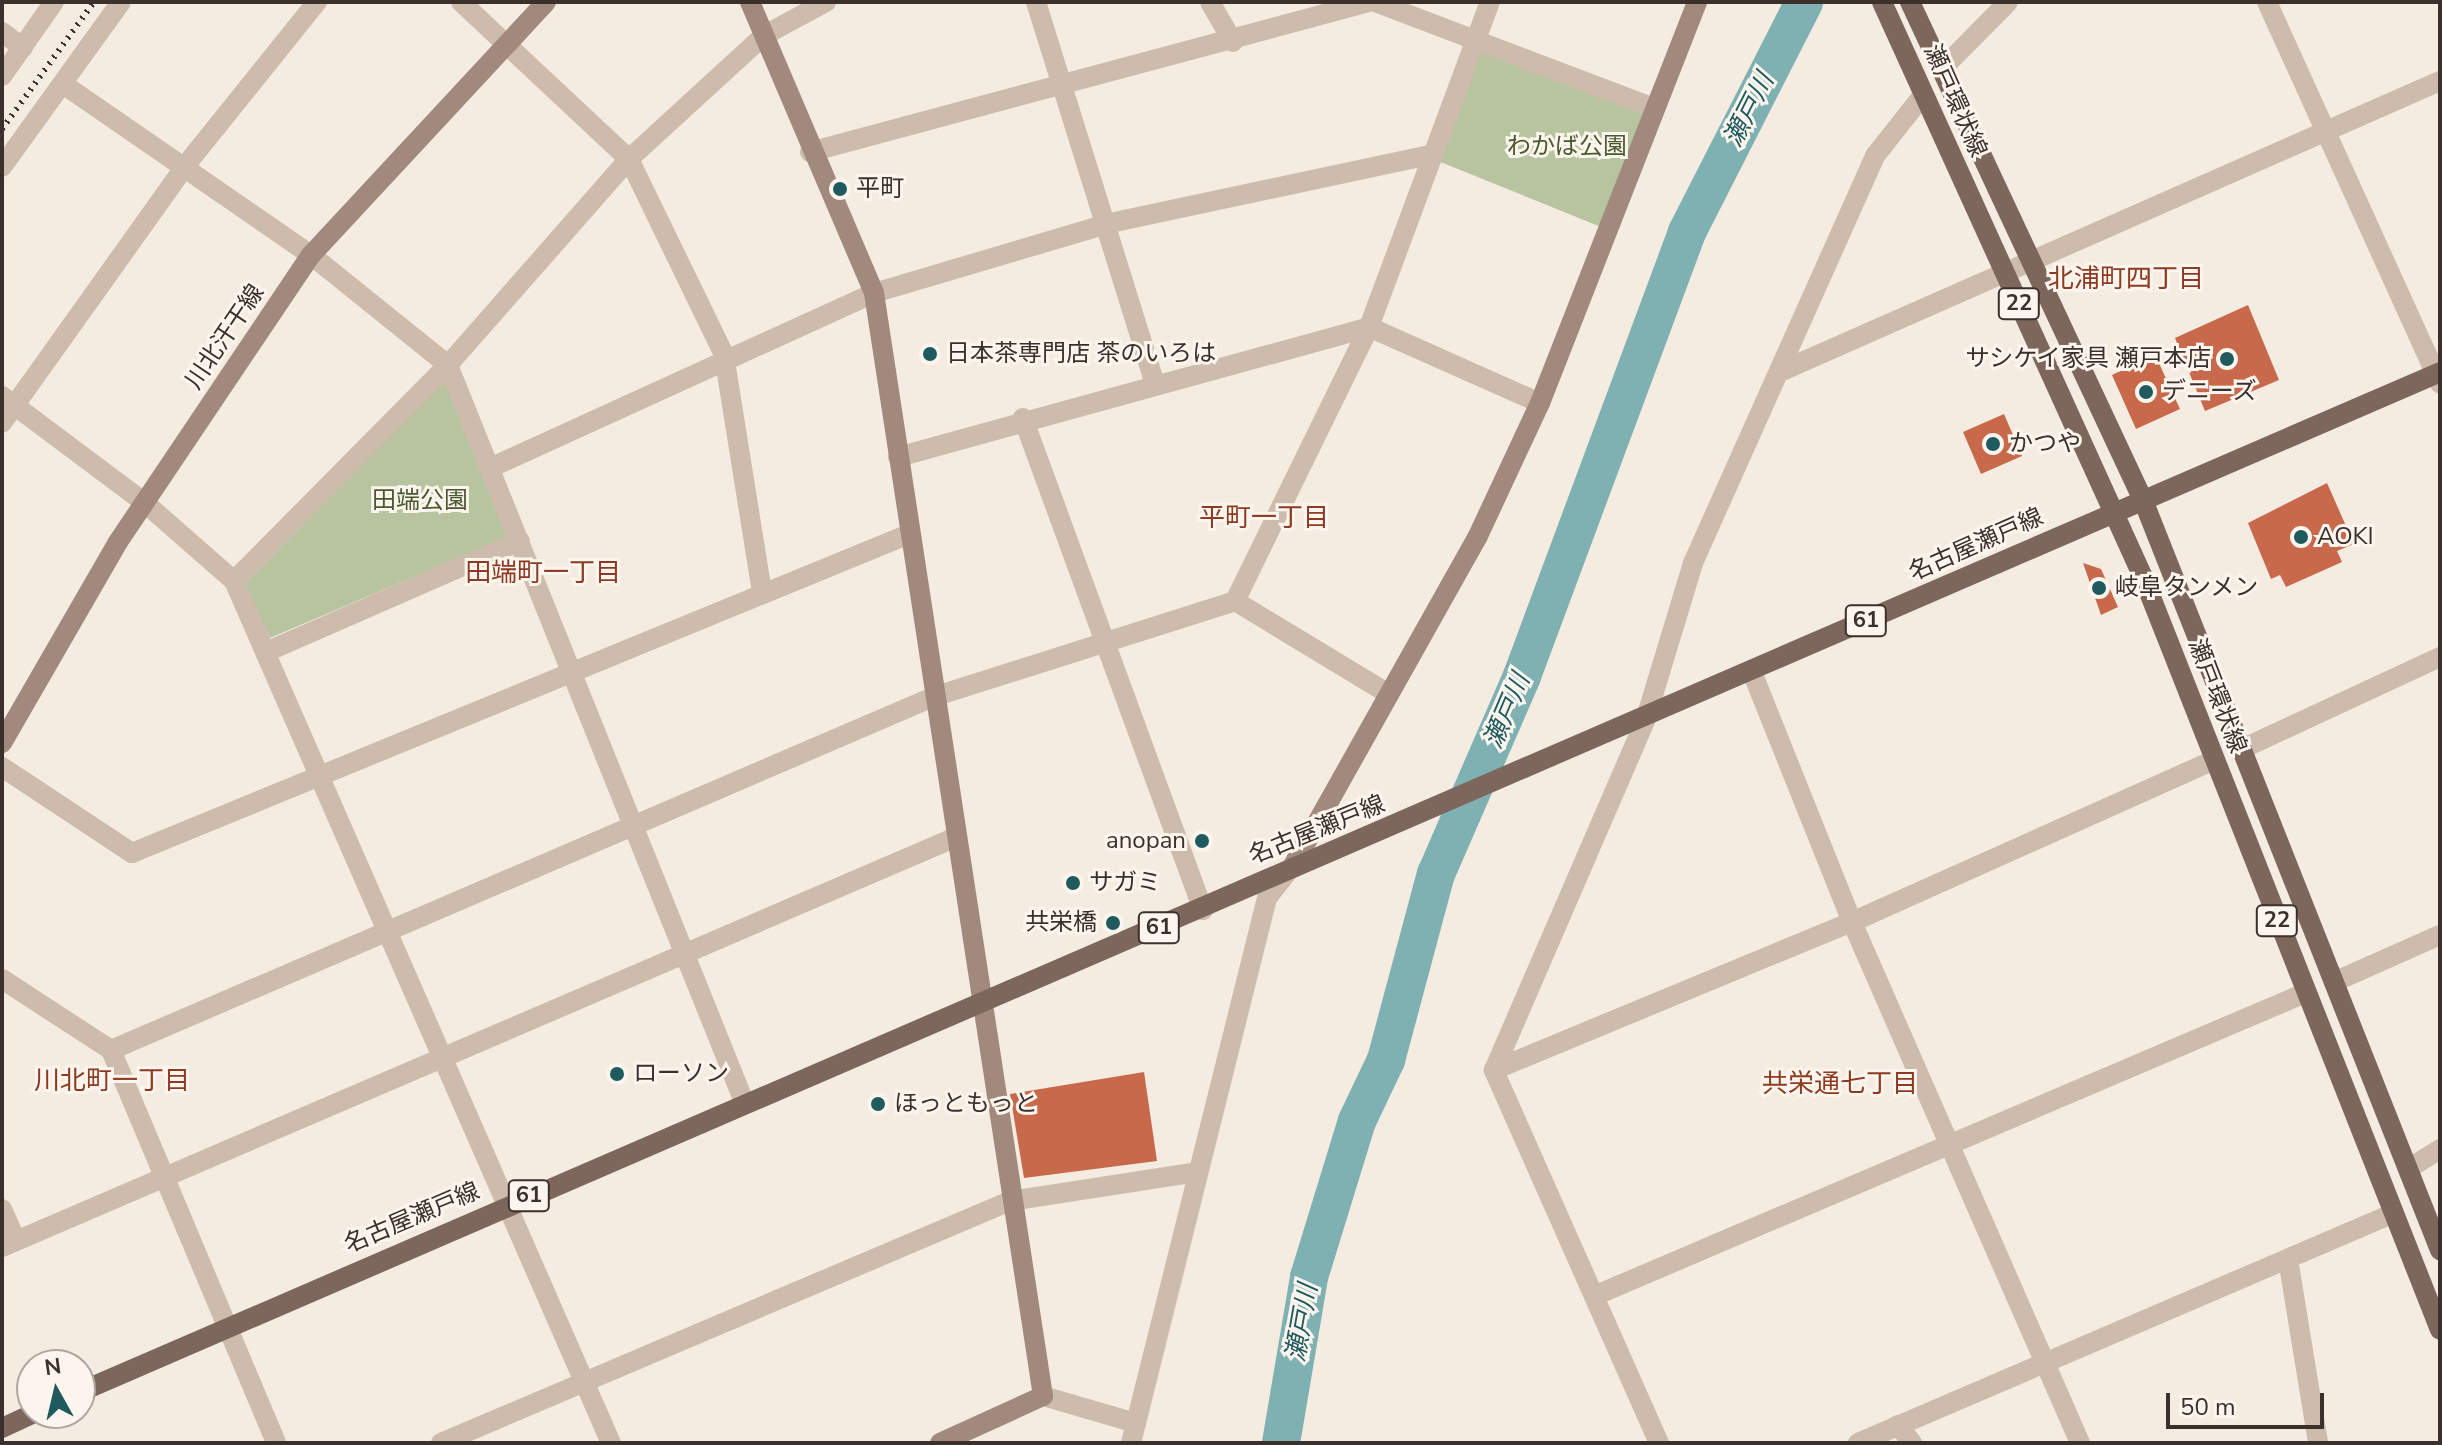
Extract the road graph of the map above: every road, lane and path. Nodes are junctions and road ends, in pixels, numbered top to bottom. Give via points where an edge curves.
1 (54, 2) edge
2 (121, 2) edge
3 (317, 2) edge
4 (461, 2) edge
5 (546, 2) edge
6 (750, 2) edge
7 (826, 2) edge
8 (1036, 2) edge
9 (1210, 2) edge
10 (1372, 2) edge
11 (1490, 2) edge
12 (1697, 2) edge
13 (1882, 2) edge
14 (1910, 2) edge
15 (2008, 2) edge
16 (2267, 2) edge
17 (2, 32) edge
18 (763, 36) junction
19 (503, 41) junction
20 (1233, 42) junction
21 (1476, 42) junction
22 (23, 48) junction
23 (1941, 70) junction
24 (2, 76) edge
25 (2440, 81) edge
26 (63, 84) junction
27 (1065, 88) junction
28 (1923, 95) junction
29 (1654, 108) junction
30 (2323, 133) junction
31 (810, 152) junction
32 (1431, 155) junction
33 (629, 159) junction
34 (185, 166) junction
35 (2, 167) edge
36 (1110, 223) junction
37 (311, 255) junction
38 (2035, 264) junction
39 (2004, 272) junction
40 (874, 293) junction
41 (1369, 327) junction
42 (724, 355) junction
43 (448, 365) junction
44 (1784, 370) junction
45 (2438, 377) edge
46 (1155, 384) junction
47 (8, 400) edge
48 (1540, 403) junction
49 (1023, 418) junction
50 (2, 423) edge
51 (898, 457) junction
52 (492, 467) junction
53 (2143, 500) junction
54 (145, 503) junction
55 (2114, 512) junction
56 (909, 534) junction
57 (520, 541) junction
58 (234, 581) junction
59 (762, 592) junction
60 (1235, 601) junction
61 (1103, 644) junction
62 (266, 652) junction
63 (2440, 657) edge
64 (1752, 672) junction
65 (569, 676) junction
66 (1385, 692) junction
67 (933, 697) junction
68 (1646, 718) junction
69 (2, 743) edge
70 (2244, 748) junction
71 (2214, 760) junction
72 (2, 767) edge
73 (319, 778) junction
74 (629, 826) junction
75 (954, 838) junction
76 (1295, 862) junction
77 (1203, 910) junction
78 (1852, 922) junction
79 (387, 927) junction
80 (2440, 935) edge
81 (681, 958) junction
82 (2, 979) edge
83 (2334, 982) junction
84 (2305, 993) junction
85 (979, 1003) junction
86 (111, 1050) junction
87 (443, 1057) junction
88 (1494, 1070) junction
89 (745, 1104) junction
90 (1953, 1145) junction
91 (2440, 1149) edge
92 (2408, 1169) junction
93 (1197, 1172) junction
94 (165, 1176) junction
95 (1010, 1201) junction
96 (506, 1206) junction
97 (2, 1209) edge
98 (2394, 1213) junction
99 (9, 1243) edge
100 (2440, 1250) edge
101 (2288, 1259) junction
102 (1594, 1296) junction
103 (226, 1325) junction
104 (2440, 1330) edge
105 (2049, 1359) junction
106 (585, 1381) junction
107 (96, 1385) edge
108 (1043, 1396) junction
109 (1898, 1425) junction
110 (1134, 1433) edge
111 (276, 1443) edge
112 (441, 1443) edge
113 (611, 1443) edge
114 (940, 1443) edge
115 (1659, 1443) edge
116 (1858, 1443) edge
117 (1912, 1443) edge
118 (2080, 1443) edge
119 (2318, 1443) edge

1 - 22 street
2 - 26 street
3 - 34 street
4 - 19 street
5 - 19 street, 川北汗干線
6 - 18 street
7 - 18 street
8 - 27 street
9 - 20 street
10 - 20 street
10 - 21 street
11 - 21 street
12 - 29 street
13 - 28 main road, 瀬戸環状線 / 22
14 - 23 main road, 瀬戸環状線 / 22
15 - 23 street
16 - 30 street
17 - 22 street
18 - 31 street
18 - 33 street
19 - 33 street
19 - 37 street, 川北汗干線
20 - 27 street
21 - 29 street
21 - 32 street
22 - 24 street
23 - 38 main road, 瀬戸環状線 / 22
25 - 30 street
26 - 34 street
26 - 35 street
27 - 31 street
27 - 36 street
28 - 39 main road, 瀬戸環状線 / 22
28 - 44 street via 1875,156
29 - 48 street
30 - 38 street
30 - 45 street
31 - 40 street
32 - 36 street
32 - 41 street
33 - 42 street
33 - 43 street
34 - 37 street
34 - 47 street
36 - 40 street
36 - 46 street
37 - 43 street
37 - 54 street, 川北汗干線
38 - 39 street
38 - 53 main road, 瀬戸環状線 / 22
39 - 44 street
39 - 55 main road, 瀬戸環状線 / 22
40 - 42 street
40 - 51 street
41 - 46 street
41 - 48 street
41 - 60 street
42 - 52 street
42 - 59 street
43 - 52 street
43 - 58 street
44 - 68 street via 1693,563
45 - 53 main road, 名古屋瀬戸線 / 61
46 - 49 street
47 - 50 street
47 - 54 street
48 - 66 street via 1477,538
49 - 51 street
49 - 61 street
51 - 56 street
52 - 57 street
53 - 55 main road, 名古屋瀬戸線 / 61
53 - 70 main road, 瀬戸環状線 / 22
54 - 58 street
54 - 69 street, 川北汗干線
55 - 64 main road, 名古屋瀬戸線 / 61
55 - 71 main road, 瀬戸環状線 / 22
56 - 59 street
56 - 67 street
57 - 62 street
57 - 65 street
58 - 62 street
59 - 65 street
60 - 61 street
60 - 66 street
61 - 67 street
61 - 77 street
62 - 73 street
63 - 70 street
64 - 68 main road, 名古屋瀬戸線 / 61
64 - 78 street
65 - 73 street
65 - 74 street
66 - 76 street
67 - 74 street
67 - 75 street
68 - 76 main road, 名古屋瀬戸線 / 61 via 1338,851
68 - 88 street
70 - 83 main road, 瀬戸環状線 / 22
71 - 78 street
71 - 84 main road, 瀬戸環状線 / 22
72 - 73 street via 132,853
73 - 79 street
74 - 79 street
74 - 81 street
75 - 81 street
75 - 85 street
76 - 77 main road, 名古屋瀬戸線 / 61
76 - 93 street via 1267,898
77 - 85 main road, 名古屋瀬戸線 / 61
78 - 88 street
78 - 90 street
79 - 86 street
79 - 87 street
80 - 83 street
81 - 87 street
81 - 89 street
82 - 86 street
83 - 92 main road, 瀬戸環状線 / 22
84 - 90 street
84 - 98 main road, 瀬戸環状線 / 22
85 - 89 main road, 名古屋瀬戸線 / 61
85 - 95 street
86 - 94 street
87 - 94 street
87 - 96 street
88 - 102 street
89 - 96 main road, 名古屋瀬戸線 / 61
90 - 102 street
90 - 105 street
91 - 92 street
92 - 100 main road, 瀬戸環状線 / 22
93 - 95 street
93 - 110 street
94 - 99 street
94 - 103 street
95 - 106 street
95 - 108 street
96 - 103 main road, 名古屋瀬戸線 / 61
96 - 106 street
97 - 99 street
98 - 101 street
98 - 104 main road, 瀬戸環状線 / 22
101 - 105 street
101 - 119 street
102 - 115 street
103 - 107 main road, 名古屋瀬戸線 / 61
103 - 111 street
105 - 109 street
105 - 118 street
106 - 112 street
106 - 113 street
108 - 110 street
108 - 114 street
109 - 116 street
109 - 117 street

